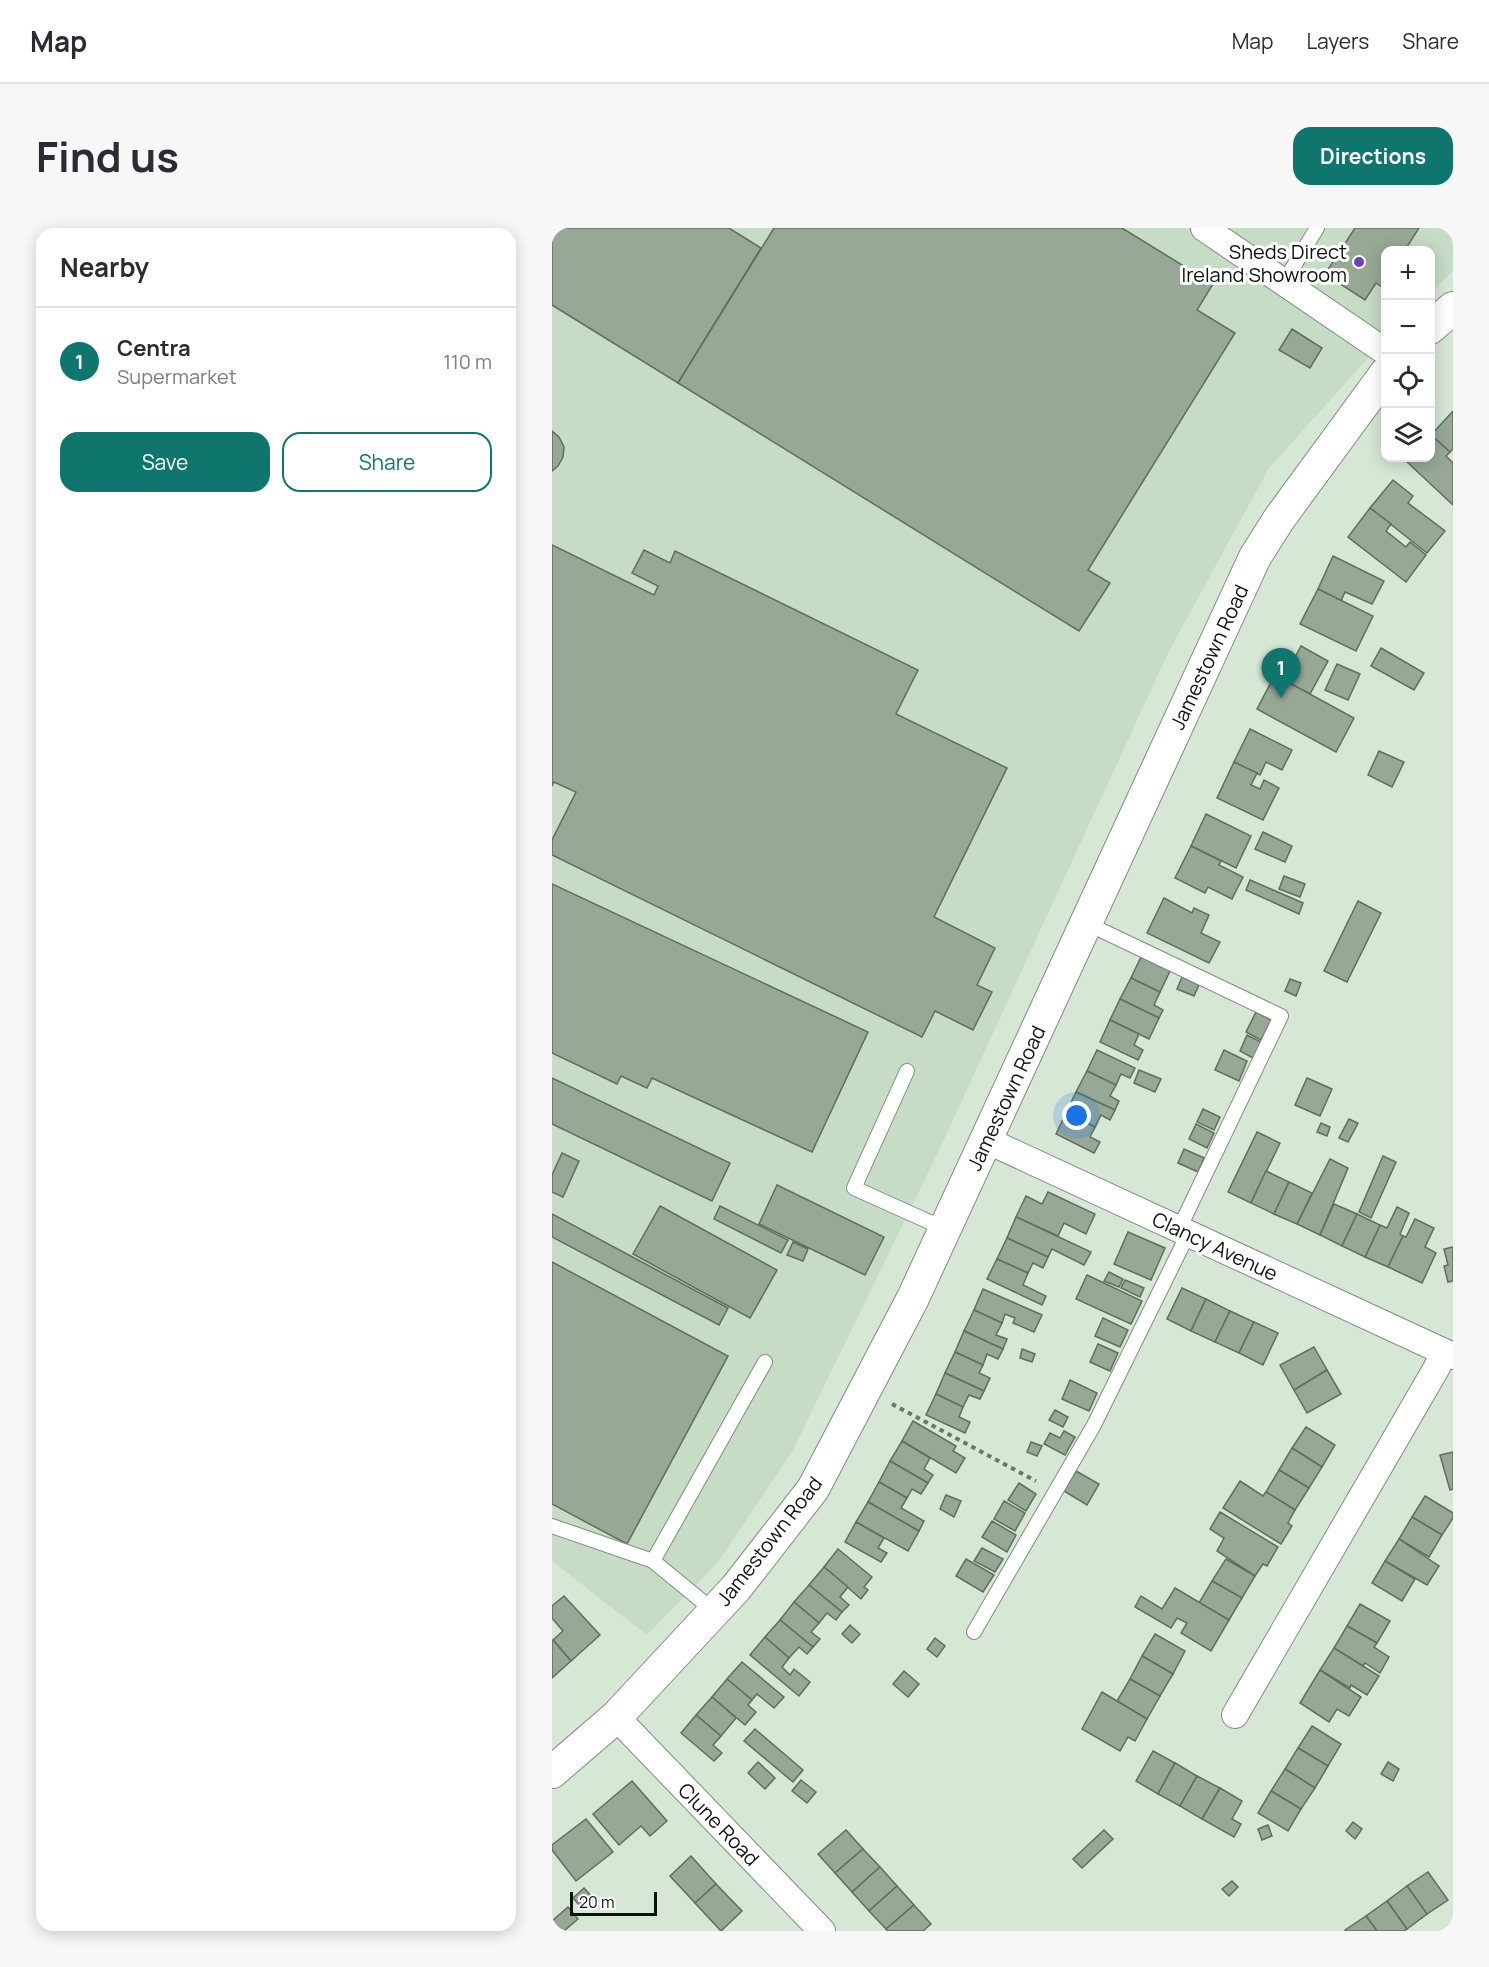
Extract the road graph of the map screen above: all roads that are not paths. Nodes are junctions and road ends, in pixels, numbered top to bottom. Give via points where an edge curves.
1 (1204, 228) edge
2 (1317, 228) edge
3 (1284, 282) junction
4 (1453, 308) edge
5 (1435, 324) edge
6 (1381, 349) edge
7 (1381, 379) edge
8 (1086, 923) junction
9 (907, 1071) dead end
10 (986, 1140) junction
11 (945, 1229) junction
12 (1184, 1232) junction
13 (1448, 1354) edge
14 (765, 1362) dead end
15 (552, 1526) edge
16 (653, 1561) junction
17 (714, 1611) junction
18 (974, 1632) dead end
19 (1235, 1715) dead end
20 (616, 1717) junction
21 (552, 1772) edge
22 (822, 1931) edge

1 - 3 street
2 - 3 lane
3 - 6 street
4 - 5 street
7 - 8 street, Jamestown Road via 1255,557
8 - 10 street, Jamestown Road
8 - 12 lane via 1281,1016
9 - 11 lane via 854,1188
10 - 11 street, Jamestown Road
10 - 12 street, Clancy Avenue
11 - 17 street, Jamestown Road via 813,1490
12 - 13 street, Clancy Avenue
12 - 18 lane via 1094,1425
13 - 19 street, Clancy Avenue
14 - 16 lane
15 - 16 lane
16 - 17 lane
17 - 20 street, Jamestown Road
20 - 21 street, Jamestown Road
20 - 22 street, Clune Road

